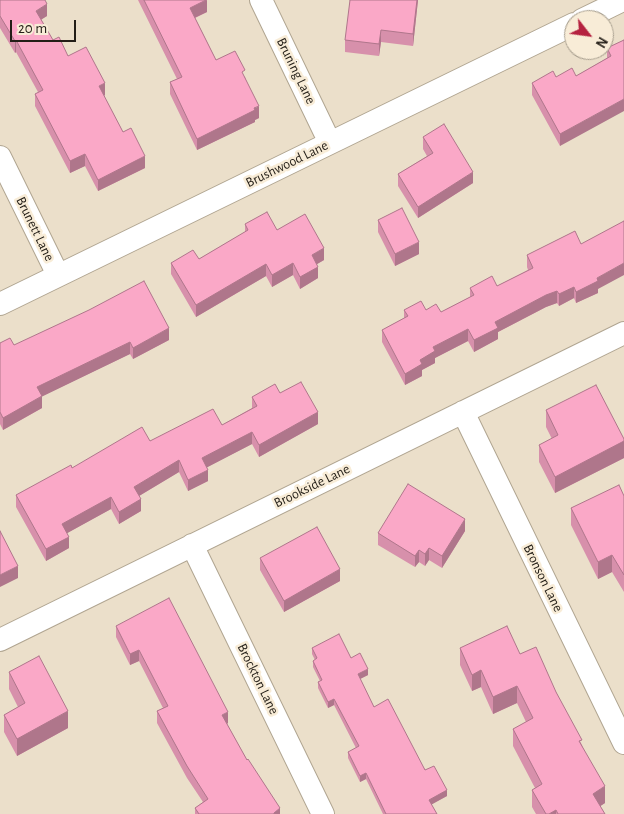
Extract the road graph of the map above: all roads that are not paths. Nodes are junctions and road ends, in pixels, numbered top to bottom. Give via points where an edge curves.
1 (261, 0) edge
2 (623, 0) edge
3 (592, 10) edge
4 (564, 29) edge
5 (330, 142) junction
6 (0, 156) edge
7 (58, 276) junction
8 (0, 304) edge
9 (624, 333) edge
10 (463, 412) junction
11 (192, 545) junction
12 (0, 640) edge
13 (624, 743) edge
14 (323, 814) edge

1 - 5 street, Bruning Lane
2 - 3 street
4 - 5 street, Brushwood Lane
5 - 7 street, Brushwood Lane
6 - 7 street, Brunett Lane
7 - 8 street, Brushwood Lane
9 - 10 street, Brookside Lane
10 - 11 street, Brookside Lane
10 - 13 street, Bronson Lane
11 - 12 street, Brookside Lane
11 - 14 street, Brockton Lane

